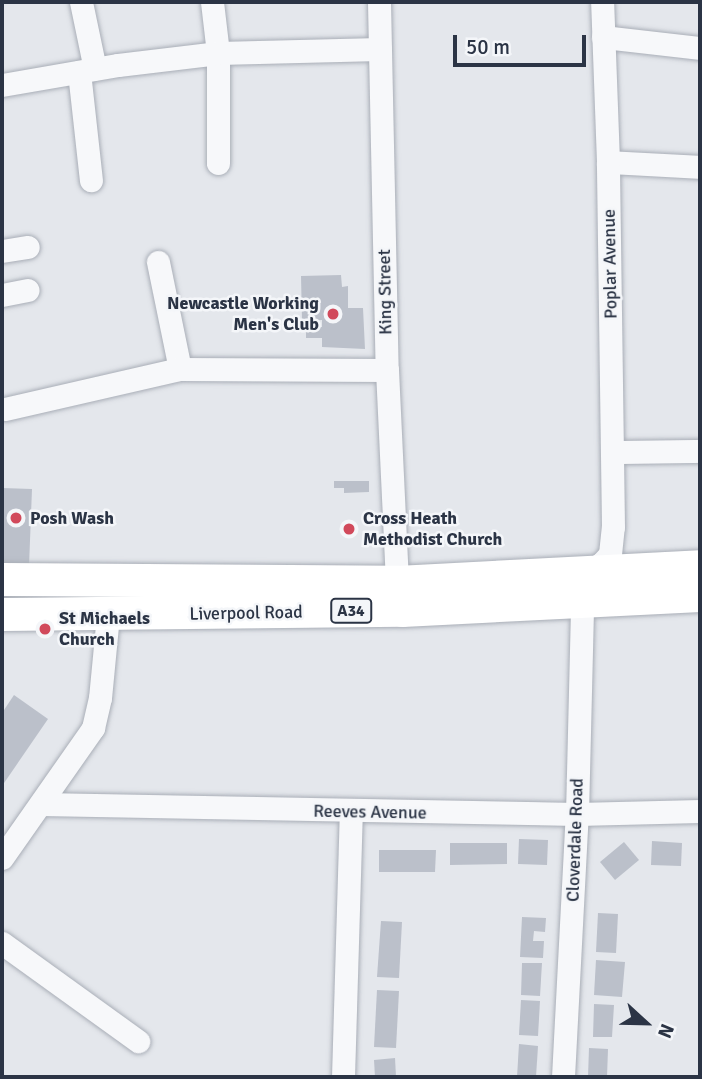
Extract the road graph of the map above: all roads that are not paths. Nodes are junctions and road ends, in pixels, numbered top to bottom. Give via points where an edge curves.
1 (81, 2) edge
2 (212, 2) edge
3 (379, 2) edge
4 (601, 2) edge
5 (603, 37) junction
6 (700, 48) edge
7 (380, 49) junction
8 (218, 53) junction
9 (87, 70) junction
10 (2, 85) edge
11 (608, 162) junction
12 (218, 163) dead end
13 (700, 167) edge
14 (91, 180) dead end
15 (28, 247) dead end
16 (2, 251) edge
17 (158, 262) dead end
18 (28, 290) dead end
19 (2, 295) edge
20 (180, 369) junction
21 (387, 370) junction
22 (5, 409) dead end
23 (700, 451) edge
24 (612, 452) junction
25 (700, 566) edge
26 (2, 579) edge
27 (397, 582) junction
28 (584, 587) junction
29 (700, 595) edge
30 (2, 614) edge
31 (108, 615) junction
32 (41, 804) junction
33 (700, 811) edge
34 (351, 812) junction
35 (577, 814) junction
36 (2, 858) edge
37 (2, 943) edge
38 (138, 1041) dead end
39 (343, 1077) edge
40 (564, 1077) edge

1 - 9 street
2 - 8 street
3 - 7 street, King Street
4 - 5 street, Poplar Avenue
5 - 6 street
5 - 11 street, Poplar Avenue
7 - 8 street
7 - 21 street, King Street
8 - 9 street
8 - 12 street
9 - 10 street
9 - 14 street
11 - 13 street
11 - 24 street, Poplar Avenue
15 - 16 street
17 - 20 street
18 - 19 street
20 - 21 street
20 - 22 street
21 - 27 street, King Street
23 - 24 street
24 - 28 street, Poplar Avenue via 610,554
25 - 28 highway, Liverpool Road / A34
26 - 27 highway, Liverpool Road / A34
27 - 28 highway, Liverpool Road / A34
28 - 29 highway, Liverpool Road / A34
28 - 31 highway, Liverpool Road / A34 via 402,610
28 - 35 street, Cloverdale Road
30 - 31 highway, Liverpool Road / A34
31 - 32 street via 93,728
32 - 34 street, Reeves Avenue
32 - 36 street
33 - 35 street, Reeves Avenue
34 - 35 street, Reeves Avenue
34 - 39 street
35 - 40 street, Cloverdale Road
37 - 38 street

